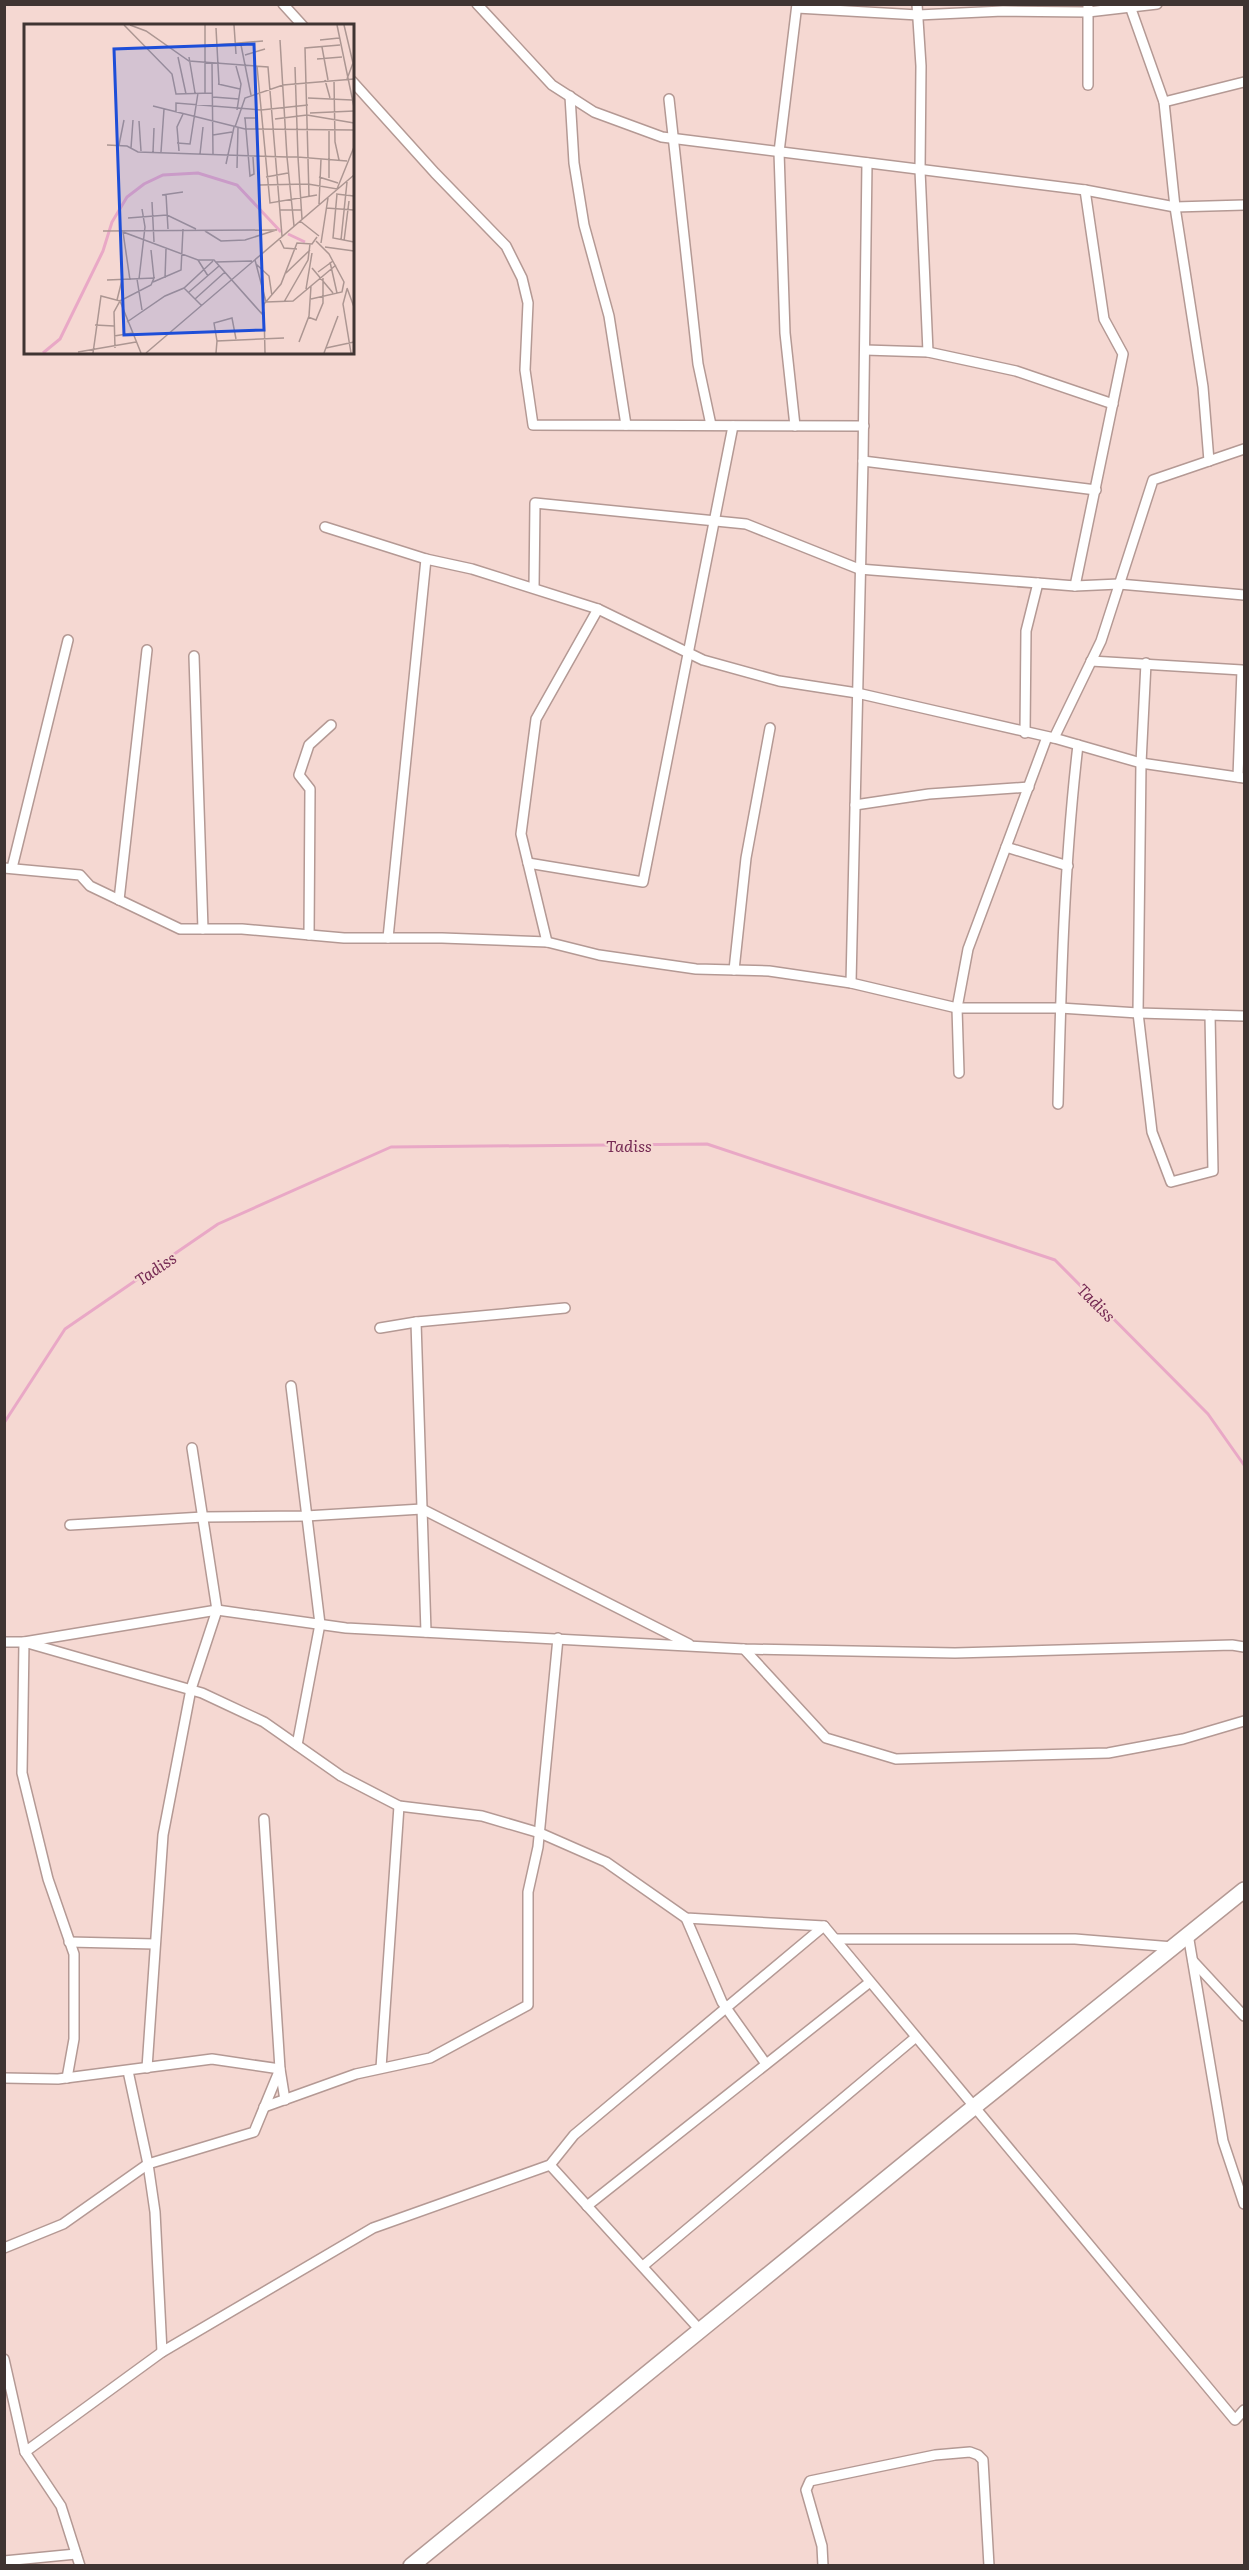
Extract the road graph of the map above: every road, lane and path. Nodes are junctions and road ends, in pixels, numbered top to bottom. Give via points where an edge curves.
1 (283, 4) edge
2 (477, 4) edge
3 (917, 4) edge
4 (1156, 4) edge
5 (797, 6) edge
6 (1088, 8) edge
7 (1131, 9) junction
8 (918, 15) junction
9 (301, 24) edge
10 (1245, 82) edge
11 (354, 83) edge
12 (1088, 85) dead end
13 (570, 96) junction
14 (669, 99) dead end
15 (1164, 102) junction
16 (674, 138) junction
17 (779, 153) junction
18 (867, 163) junction
19 (920, 170) junction
20 (1085, 190) junction
21 (1245, 205) edge
22 (1175, 207) junction
23 (865, 350) junction
24 (928, 352) junction
25 (1113, 405) junction
26 (627, 425) junction
27 (711, 425) junction
28 (733, 426) junction
29 (795, 426) junction
30 (864, 426) junction
31 (1245, 449) edge
32 (863, 461) junction
33 (1209, 461) junction
34 (1096, 490) junction
35 (714, 520) junction
36 (325, 527) dead end
37 (426, 558) junction
38 (859, 569) junction
39 (1038, 583) junction
40 (1119, 584) junction
41 (1075, 586) junction
42 (534, 588) junction
43 (1245, 595) edge
44 (598, 609) junction
45 (68, 640) dead end
46 (147, 650) dead end
47 (687, 652) junction
48 (194, 656) dead end
49 (1091, 661) junction
50 (1146, 663) junction
51 (857, 693) junction
52 (331, 724) dead end
53 (770, 728) dead end
54 (1025, 733) junction
55 (1051, 737) junction
56 (1078, 745) junction
57 (1141, 763) junction
58 (1241, 777) edge
59 (1029, 786) junction
60 (855, 804) junction
61 (1006, 847) junction
62 (528, 863) junction
63 (1068, 866) junction
64 (8, 868) edge
65 (119, 900) junction
66 (203, 929) junction
67 (309, 935) junction
68 (388, 938) junction
69 (547, 942) junction
70 (734, 970) junction
71 (851, 983) junction
72 (957, 1008) junction
73 (1060, 1008) junction
74 (1138, 1013) junction
75 (1210, 1015) junction
76 (1245, 1016) edge
77 (959, 1072) dead end
78 (1058, 1104) dead end
79 (565, 1308) dead end
80 (416, 1322) junction
81 (380, 1328) dead end
82 (291, 1386) dead end
83 (192, 1448) dead end
84 (422, 1509) junction
85 (306, 1516) junction
86 (203, 1517) junction
87 (70, 1525) dead end
88 (217, 1610) junction
89 (320, 1624) junction
90 (426, 1632) junction
91 (558, 1638) junction
92 (4, 1642) edge
93 (24, 1642) junction
94 (693, 1646) junction
95 (1245, 1647) edge
96 (744, 1649) junction
97 (191, 1689) junction
98 (1245, 1721) edge
99 (297, 1745) junction
100 (399, 1806) junction
101 (264, 1819) dead end
102 (540, 1833) junction
103 (1245, 1890) edge
104 (686, 1918) junction
105 (824, 1926) junction
106 (1188, 1934) junction
107 (835, 1940) junction
108 (69, 1942) junction
109 (155, 1944) junction
110 (1173, 1947) junction
111 (1193, 1960) junction
112 (870, 1982) junction
113 (726, 2008) junction
114 (1245, 2016) edge
115 (916, 2037) junction
116 (766, 2064) junction
117 (147, 2068) junction
118 (381, 2068) junction
119 (280, 2069) junction
120 (128, 2071) junction
121 (4, 2078) edge
122 (67, 2078) junction
123 (285, 2100) junction
124 (264, 2107) junction
125 (974, 2107) junction
126 (148, 2164) junction
127 (550, 2165) junction
128 (1245, 2204) edge
129 (587, 2206) junction
130 (4, 2248) edge
131 (643, 2266) junction
132 (700, 2330) junction
133 (162, 2352) junction
134 (4, 2359) edge
135 (1245, 2410) edge
136 (25, 2452) junction
137 (76, 2554) junction
138 (4, 2561) edge
139 (80, 2565) edge
140 (411, 2565) edge
141 (823, 2565) edge
142 (989, 2565) edge

1 - 9 street
2 - 13 street via 552,84
3 - 8 street
4 - 7 street
5 - 8 street
5 - 17 street
6 - 7 street
6 - 8 street
6 - 12 street
7 - 15 street
8 - 19 street
10 - 15 street
11 - 26 street via 506,246 522,278 528,303 525,370 533,425
13 - 16 street via 594,112
13 - 26 street via 574,163 584,225 609,316
14 - 16 street
15 - 22 street
16 - 17 street
16 - 27 street via 698,364
17 - 18 street
17 - 29 street via 785,333
18 - 19 street
18 - 23 street
19 - 20 street
19 - 24 street
20 - 22 street
20 - 25 street via 1104,319 1123,354
21 - 22 street
22 - 33 street via 1203,387
23 - 24 street
23 - 30 street
24 - 25 street via 1016,371
25 - 34 street
26 - 27 street
27 - 28 street
28 - 29 street
28 - 35 street
29 - 30 street
30 - 32 street
31 - 33 street
32 - 34 street
32 - 38 street
33 - 40 street via 1153,480
34 - 41 street
35 - 38 street via 746,524
35 - 42 street via 535,503
35 - 47 street
36 - 37 street
37 - 42 street
37 - 68 street
38 - 39 street
38 - 51 street
39 - 41 street
39 - 54 street via 1026,632
40 - 41 street
40 - 43 street
40 - 49 street
42 - 44 street
44 - 47 street
44 - 62 street via 536,719 520,834
45 - 64 street
46 - 65 street
47 - 51 street via 779,681
47 - 62 street via 643,882
48 - 66 street
49 - 50 street
49 - 55 street
50 - 57 street
50 - 58 street via 1242,670
51 - 54 street
51 - 60 street
52 - 67 street via 309,745 299,775 310,789
53 - 70 street via 746,858
54 - 55 street
55 - 56 street
55 - 59 street
56 - 57 street
56 - 63 street
57 - 58 street
57 - 74 street
59 - 60 street
59 - 61 street
60 - 71 street
61 - 63 street
61 - 72 street via 968,949
62 - 69 street
63 - 73 street
64 - 65 street via 80,875 90,886
65 - 66 street via 180,929
66 - 67 street
67 - 68 street
68 - 69 street
69 - 70 street via 599,955 696,969
70 - 71 street
71 - 72 street
72 - 73 street
72 - 77 street
73 - 74 street
73 - 78 street
74 - 75 street
74 - 75 street via 1152,1132 1171,1182 1212,1171
75 - 76 street
79 - 80 street
80 - 81 street
80 - 84 street
82 - 85 street
83 - 86 street
84 - 85 street
84 - 90 street
84 - 94 street
85 - 86 street
85 - 89 street
86 - 87 street
86 - 88 street
88 - 89 street
88 - 93 street
88 - 97 street
89 - 90 street
89 - 99 street
90 - 91 street
91 - 94 street
91 - 102 street
92 - 93 street
93 - 97 street
93 - 108 street via 22,1773 48,1879
94 - 96 street
95 - 96 street via 955,1653
96 - 98 street via 826,1738 896,1759 1108,1753 1184,1739
97 - 99 street via 264,1722
97 - 109 street via 163,1835
99 - 100 street via 341,1776
100 - 102 street via 482,1816
100 - 118 street
101 - 119 street
102 - 104 street via 606,1862
102 - 118 street via 528,1892 528,2005 430,2058
103 - 106 main road
104 - 105 street
104 - 113 street
105 - 107 street
105 - 113 street
106 - 110 main road
106 - 111 street
107 - 110 street via 1075,1940
107 - 112 street
108 - 109 street
108 - 122 street via 74,1954 74,2038
109 - 117 street
110 - 125 main road
111 - 114 street
111 - 128 street via 1223,2141
112 - 115 street
112 - 116 street
113 - 116 street
113 - 127 street via 574,2134
115 - 125 street
115 - 131 street
116 - 129 street
117 - 119 street via 212,2059
117 - 120 street
118 - 123 street
119 - 123 street
119 - 124 street
120 - 122 street
120 - 126 street
121 - 122 street
123 - 124 street
124 - 126 street via 254,2132
125 - 132 main road
125 - 135 street via 1235,2420
126 - 130 street via 63,2224
126 - 133 street via 155,2212
127 - 129 street
127 - 133 street via 373,2228
129 - 131 street
131 - 132 street
132 - 140 main road
133 - 136 street
134 - 136 street
136 - 137 street via 61,2506
137 - 138 street
137 - 139 street
141 - 142 street via 820,2535 806,2490 810,2481 935,2455 970,2452 983,2460

